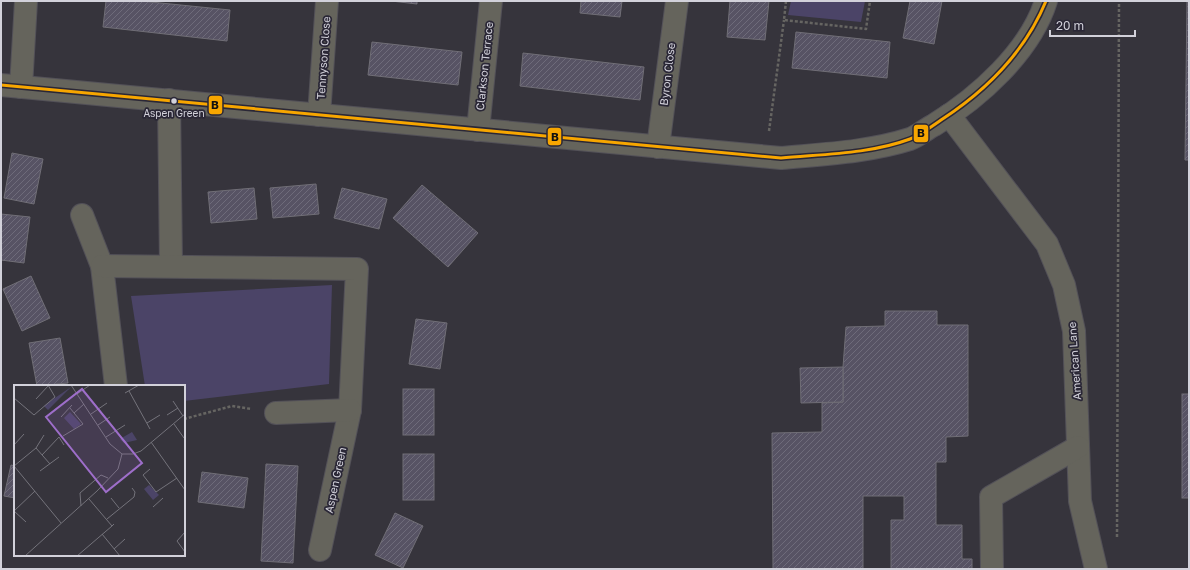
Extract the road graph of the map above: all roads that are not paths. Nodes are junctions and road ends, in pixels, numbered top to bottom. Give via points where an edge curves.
1 (26, 1) edge
2 (328, 1) edge
3 (491, 1) edge
4 (677, 1) edge
5 (1046, 1) edge
6 (11, 86) edge
7 (169, 100) junction
8 (319, 115) junction
9 (949, 115) junction
10 (478, 130) junction
11 (658, 147) junction
12 (82, 215) dead end
13 (171, 265) junction
14 (102, 266) junction
15 (116, 385) edge
16 (350, 410) junction
17 (276, 414) road end
18 (1078, 447) junction
19 (320, 550) dead end
20 (992, 569) edge
21 (1096, 569) edge

1 - 6 street
2 - 8 street, Tennyson Close
3 - 10 street, Clarkson Terrace
4 - 11 street, Byron Close
5 - 9 street via 1043,12 1018,52 988,85
6 - 7 street
7 - 8 street
7 - 13 street
8 - 10 street
9 - 11 street via 912,138 861,150 765,158
9 - 18 street, American Lane via 1047,244 1064,285 1074,331
10 - 11 street
12 - 14 street
13 - 14 street, Aspen Green
13 - 16 street, Aspen Green via 357,269
14 - 15 street
16 - 17 street
16 - 19 street, Aspen Green
18 - 20 street via 991,497
18 - 21 street, American Lane via 1080,502

